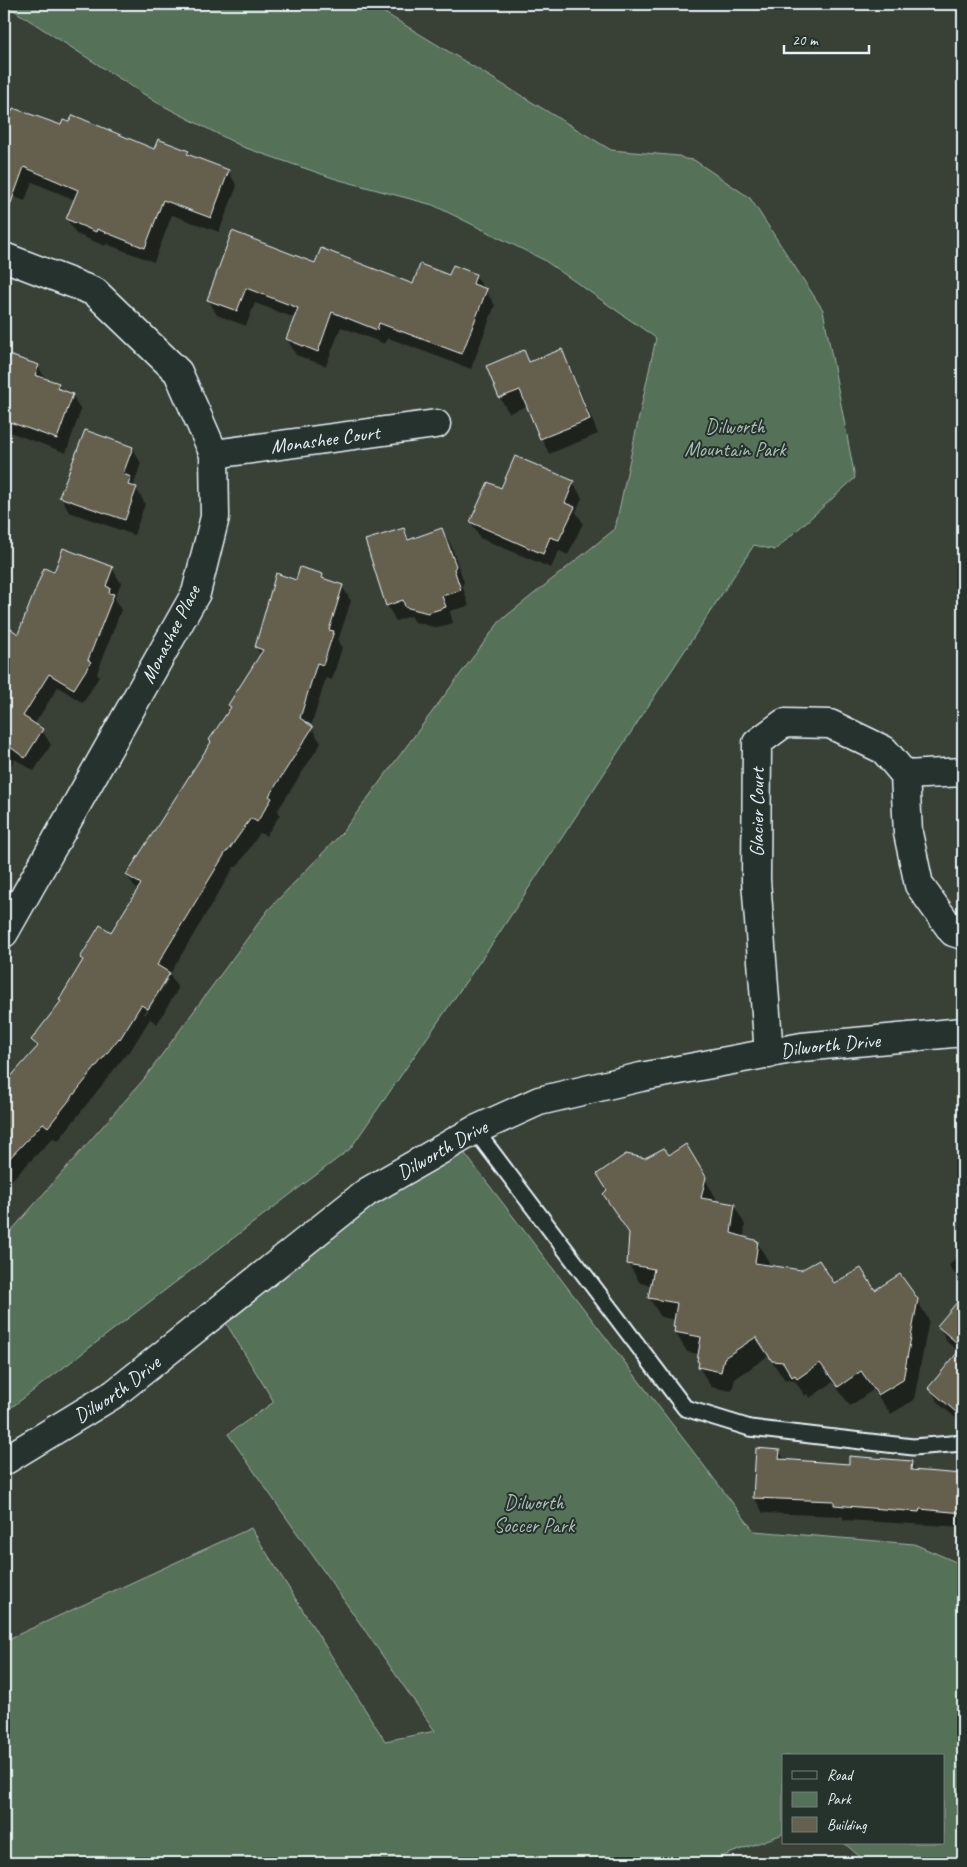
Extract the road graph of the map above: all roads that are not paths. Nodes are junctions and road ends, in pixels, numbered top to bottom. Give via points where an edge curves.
1 (4, 257) edge
2 (436, 424) dead end
3 (214, 454) junction
4 (963, 772) edge
5 (904, 775) junction
6 (4, 933) edge
7 (963, 935) edge
8 (963, 1032) edge
9 (769, 1054) junction
10 (475, 1130) junction
11 (963, 1443) edge
12 (4, 1462) edge

1 - 3 street, Monashee Place via 95,292 178,372
2 - 3 street, Monashee Court
3 - 6 street, Monashee Place via 215,517 196,593
4 - 5 street
5 - 7 street via 908,833 919,885 953,932
5 - 9 street, Glacier Court via 884,750 830,724 784,723 757,743 756,880
8 - 9 street, Dilworth Drive via 802,1047
9 - 10 street, Dilworth Drive via 641,1077 539,1101
10 - 11 lane via 685,1408 750,1428 914,1447
10 - 12 street, Dilworth Drive via 367,1192 114,1394

